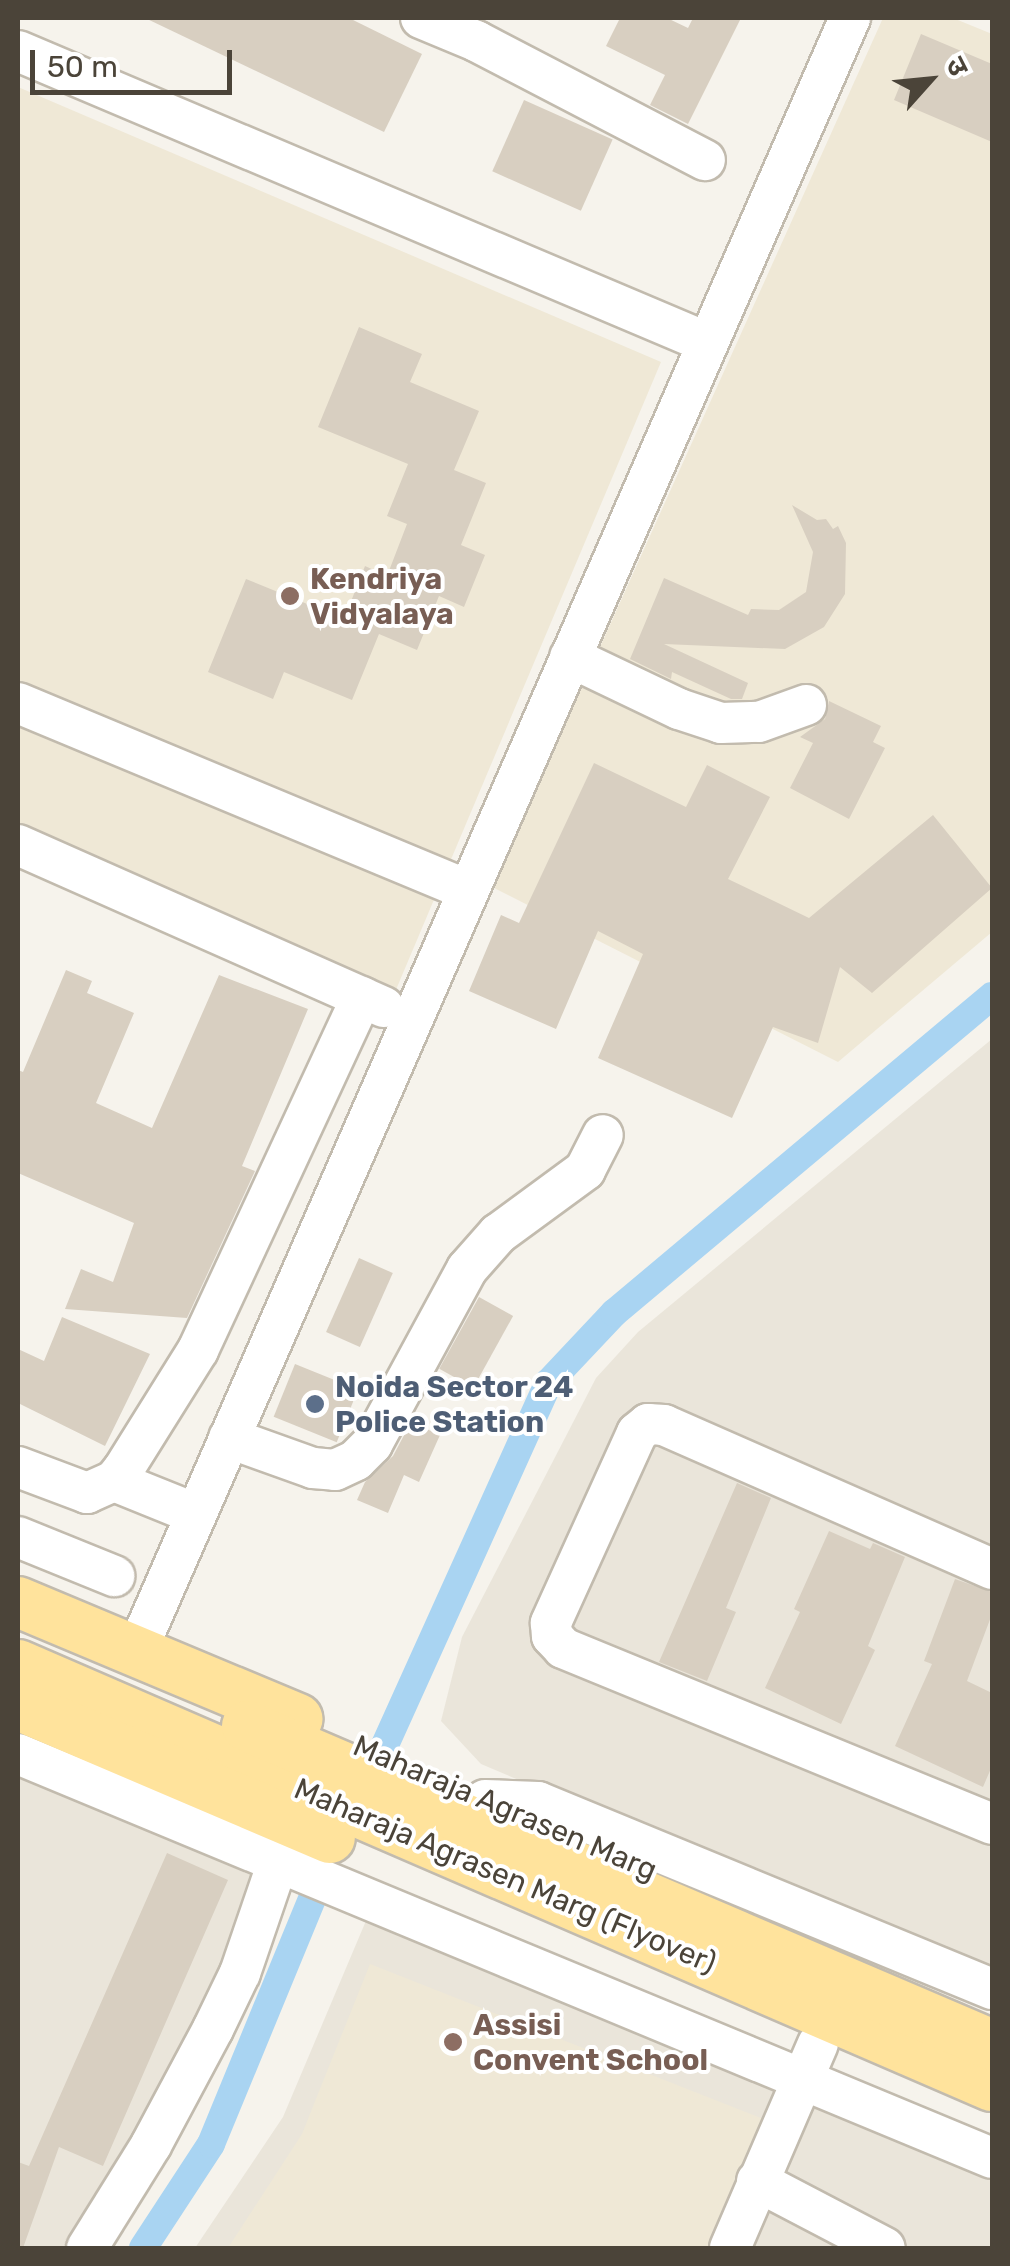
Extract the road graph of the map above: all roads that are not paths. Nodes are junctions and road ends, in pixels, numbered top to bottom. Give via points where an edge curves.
1 (421, 18) edge
2 (850, 18) edge
3 (481, 29) edge
4 (18, 51) edge
5 (704, 160) dead end
6 (708, 342) junction
7 (570, 657) junction
8 (18, 703) edge
9 (806, 705) dead end
10 (18, 845) edge
11 (468, 890) junction
12 (362, 997) junction
13 (412, 1018) junction
14 (603, 1135) dead end
15 (229, 1438) junction
16 (18, 1467) edge
17 (114, 1481) junction
18 (196, 1514) junction
19 (18, 1537) edge
20 (992, 1569) edge
21 (114, 1576) dead end
22 (20, 1649) edge
23 (136, 1650) junction
24 (18, 1754) edge
25 (485, 1800) junction
26 (992, 1824) edge
27 (289, 1836) junction
28 (992, 1989) edge
29 (992, 2016) edge
30 (992, 2045) edge
31 (809, 2061) junction
32 (992, 2086) edge
33 (992, 2119) edge
34 (992, 2158) edge
35 (757, 2181) junction
36 (87, 2248) edge
37 (730, 2248) edge
38 (885, 2248) edge

1 - 3 street
2 - 6 street
3 - 5 street
4 - 6 street
6 - 7 street
7 - 9 street via 721,723 759,722
7 - 11 street
8 - 11 street
10 - 12 street
11 - 13 street
12 - 13 street
12 - 17 street via 198,1350
13 - 15 street
14 - 15 street via 585,1170 498,1234 467,1269 372,1444 356,1460 335,1470 312,1468
15 - 18 street
16 - 17 street via 87,1493
17 - 18 street
18 - 23 street
19 - 21 street
20 - 26 street via 664,1425 648,1424 637,1433 551,1622 563,1648
22 - 23 main road, Maharaja Agrasen Marg
22 - 27 main road
22 - 30 main road, Maharaja Agrasen Marg (Flyover)
22 - 32 main road, Maharaja Agrasen Marg (Flyover)
23 - 25 main road, Maharaja Agrasen Marg
24 - 27 street
25 - 28 street via 538,1802
25 - 29 main road, Maharaja Agrasen Marg
27 - 31 street
27 - 31 main road via 396,1866
27 - 36 street via 213,2029
31 - 33 main road
31 - 34 street
31 - 35 street
35 - 37 street
35 - 38 street

